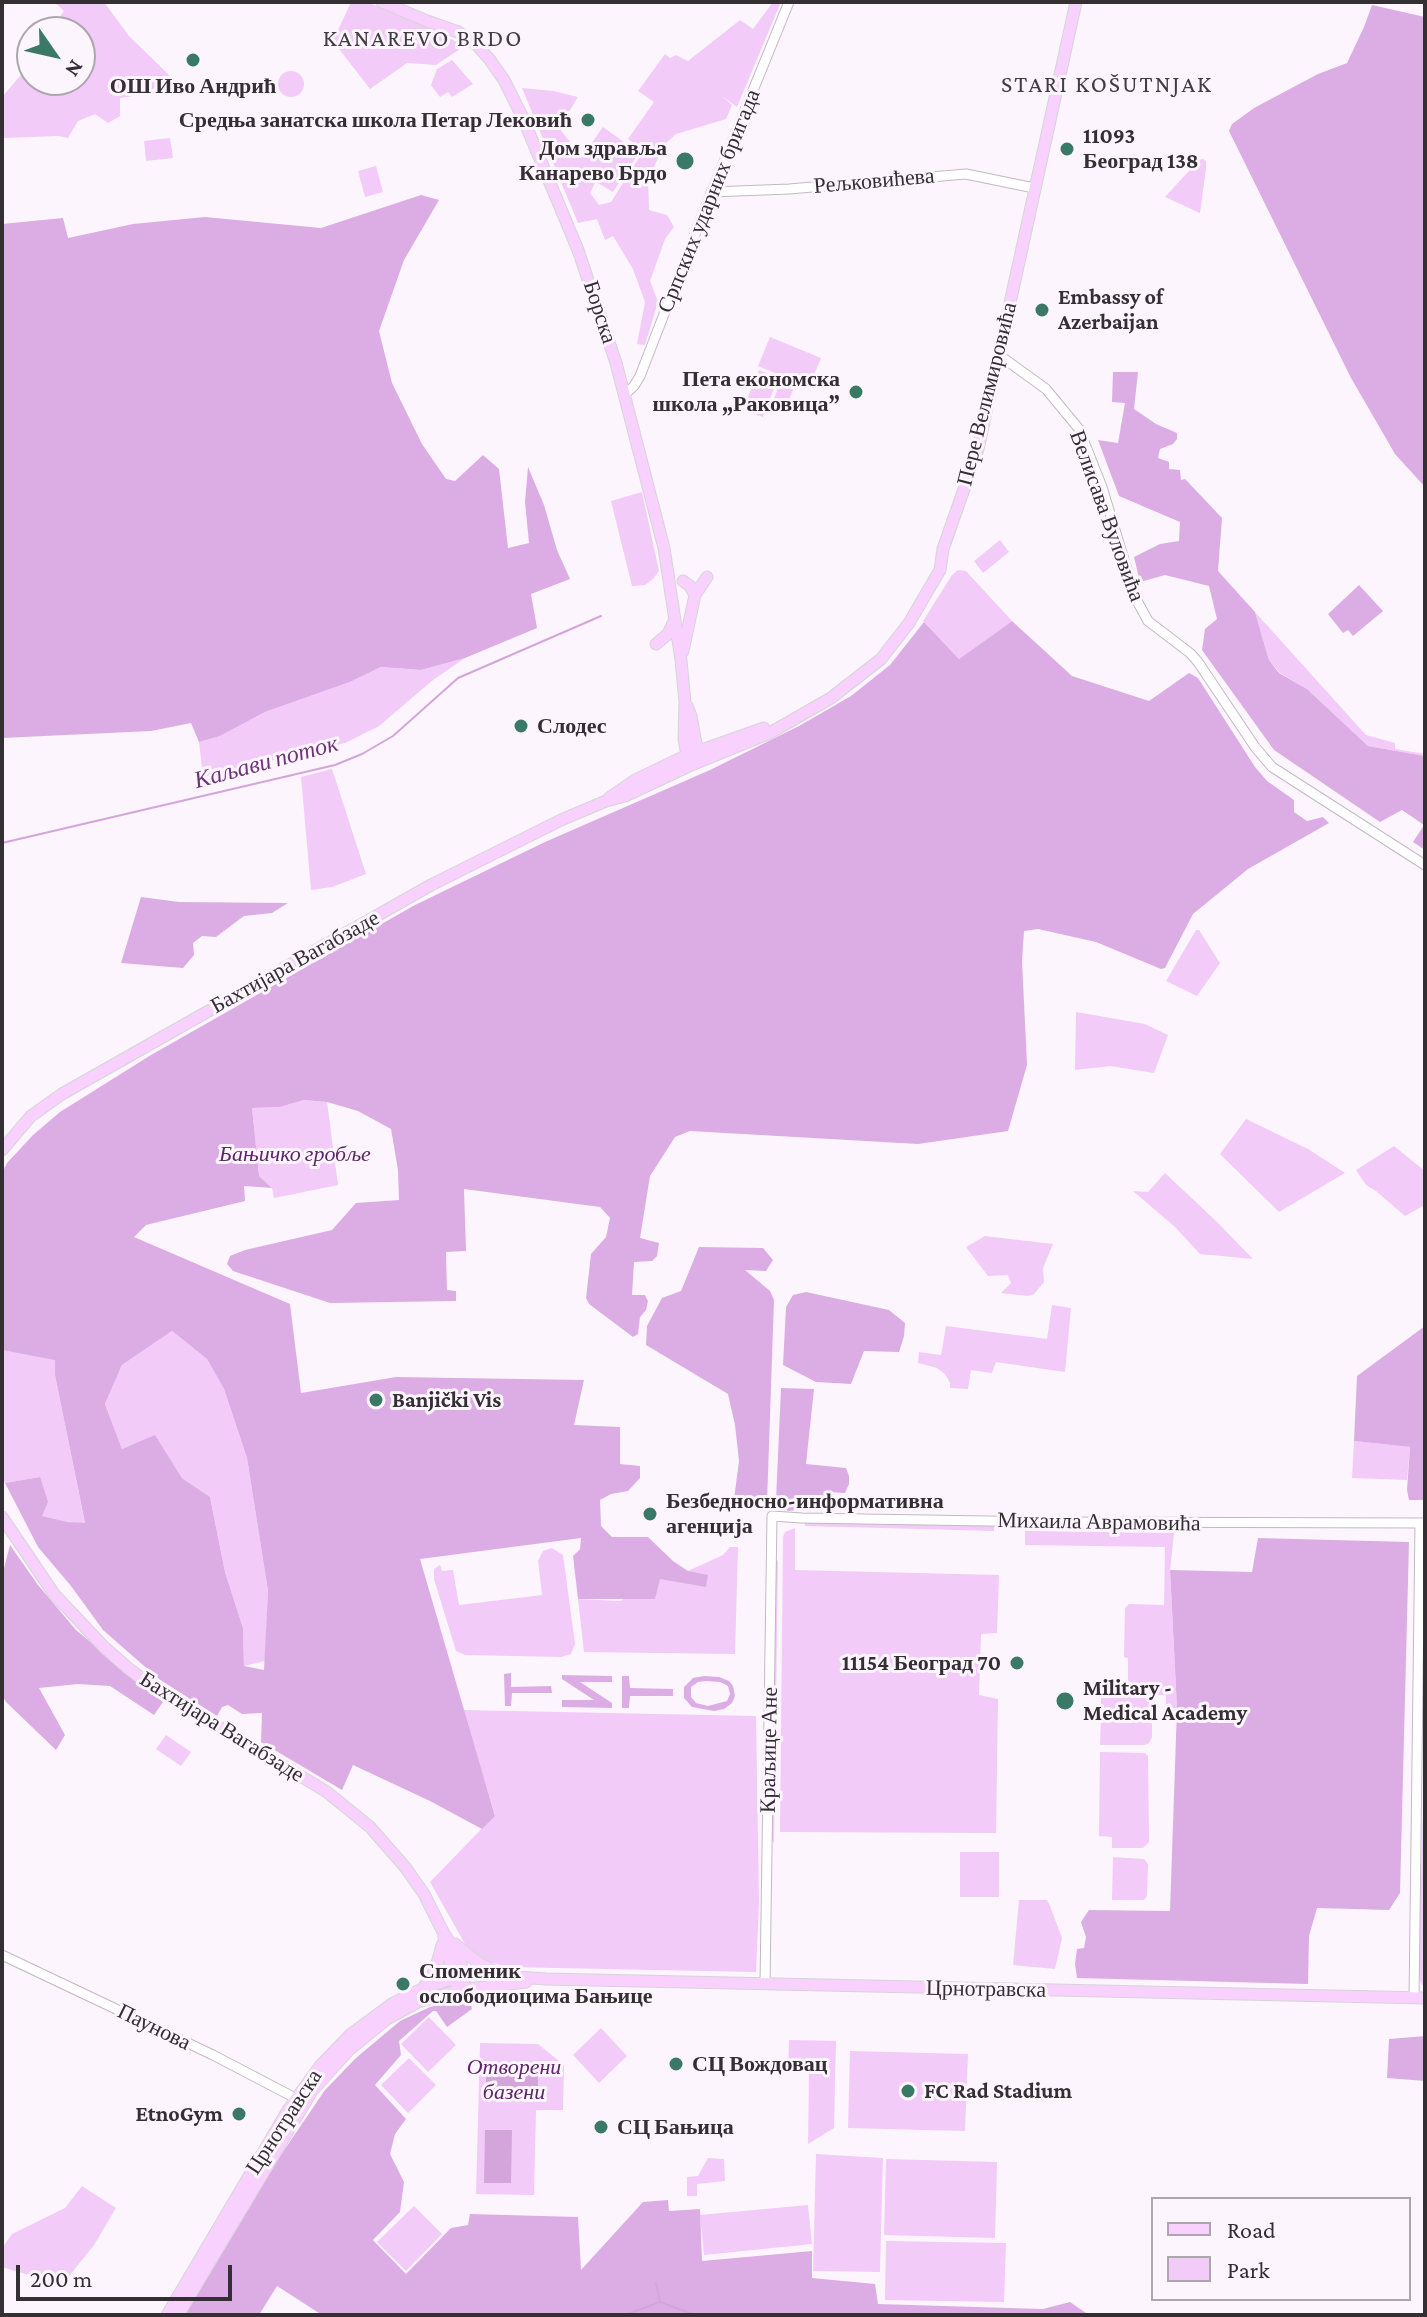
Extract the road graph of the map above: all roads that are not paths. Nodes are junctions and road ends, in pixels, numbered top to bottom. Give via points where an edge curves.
1 (382, 2) edge
2 (789, 2) edge
3 (1076, 2) edge
4 (1034, 188) junction
5 (711, 192) junction
6 (999, 355) junction
7 (624, 395) junction
8 (707, 577) dead end
9 (683, 581) dead end
10 (695, 595) junction
11 (675, 617) junction
12 (681, 660) junction
13 (693, 759) junction
14 (1425, 865) edge
15 (2, 1150) edge
16 (772, 1516) joint
17 (1422, 1523) edge
18 (3, 1524) edge
19 (443, 1932) junction
20 (2, 1955) edge
21 (505, 1976) junction
22 (546, 1979) junction
23 (460, 1983) junction
24 (765, 1984) junction
25 (424, 1988) junction
26 (1420, 1998) edge
27 (300, 2101) junction
28 (167, 2315) edge
29 (178, 2315) edge

1 - 7 main road, Борска via 466,36 504,80 582,260
2 - 5 street, Српских ударних бригада
3 - 4 main road, Пере Велимировића
4 - 5 street, Рељковићева via 966,174
4 - 6 main road, Пере Велимировића
5 - 7 street, Српских ударних бригада via 640,376
6 - 13 main road, Пере Велимировића via 974,462 941,565 909,623 881,659 816,708 770,733
6 - 14 street, Велисава Вуловића via 1051,393 1079,429 1148,621 1198,662 1269,765
7 - 11 main road, Борска
8 - 10 main road
9 - 10 main road
10 - 12 main road
11 - 12 main road, Борска
11 - 12 main road via 656,644 672,649
12 - 13 main road, Борска
13 - 15 main road, Бахтијара Вагабзаде via 635,780 606,801 473,862 71,1088 36,1112
16 - 17 street, Михаила Аврамовића
16 - 24 street, Краљице Ане
17 - 26 street
18 - 19 main road, Бахтијара Вагабзаде via 54,1594 141,1679 327,1792 370,1827 418,1885
19 - 21 main road via 476,1961
19 - 23 main road, Бахтијара Вагабзаде via 460,1959
19 - 25 main road via 435,1971
20 - 27 street, Паунова
21 - 22 main road, Црнотравска
21 - 23 main road, Црнотравска
22 - 23 main road, Црнотравска
22 - 24 main road, Црнотравска
23 - 25 main road, Црнотравска
23 - 27 main road, Црнотравска via 379,2025
24 - 26 main road, Црнотравска
25 - 27 main road, Црнотравска via 350,2035 320,2066
27 - 28 main road, Црнотравска
27 - 29 main road, Црнотравска

